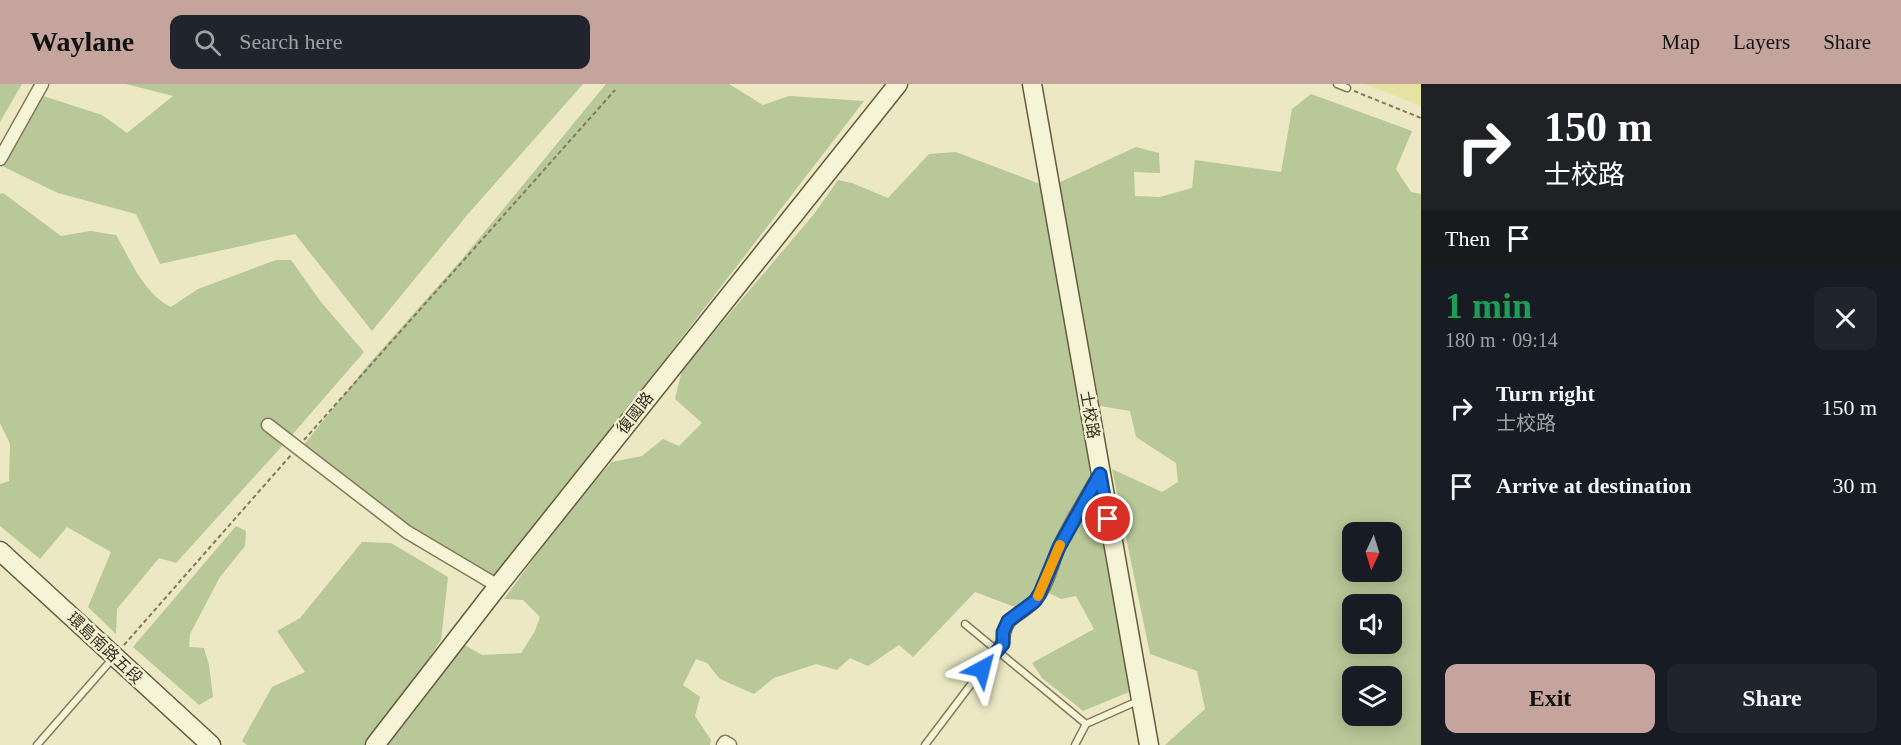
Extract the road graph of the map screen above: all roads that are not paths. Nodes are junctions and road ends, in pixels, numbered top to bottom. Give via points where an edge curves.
1 (42, 84) edge
2 (898, 84) edge
3 (1032, 84) edge
4 (1337, 84) edge
5 (1347, 88) road end
6 (0, 159) edge
7 (268, 424) dead end
8 (1100, 474) junction
9 (0, 551) edge
10 (498, 586) junction
11 (965, 624) dead end
12 (997, 650) junction
13 (114, 656) junction
14 (1140, 700) junction
15 (1086, 724) junction
16 (37, 745) edge
17 (211, 745) edge
18 (375, 745) edge
19 (723, 745) edge
20 (730, 745) edge
21 (925, 745) edge
22 (1075, 745) edge
23 (1149, 745) edge

1 - 6 street
2 - 10 street, 復國路
3 - 8 street, 士校路
4 - 5 lane
7 - 10 street via 407,532
8 - 12 street via 1059,547 1040,593 1008,621 1003,644
8 - 14 street, 士校路
9 - 13 street, 環島南路五段
10 - 18 street, 復國路
11 - 12 lane
12 - 15 lane
12 - 21 lane
13 - 16 lane
13 - 17 street, 環島南路五段
14 - 15 lane
14 - 23 street, 士校路
15 - 22 lane
19 - 20 street

